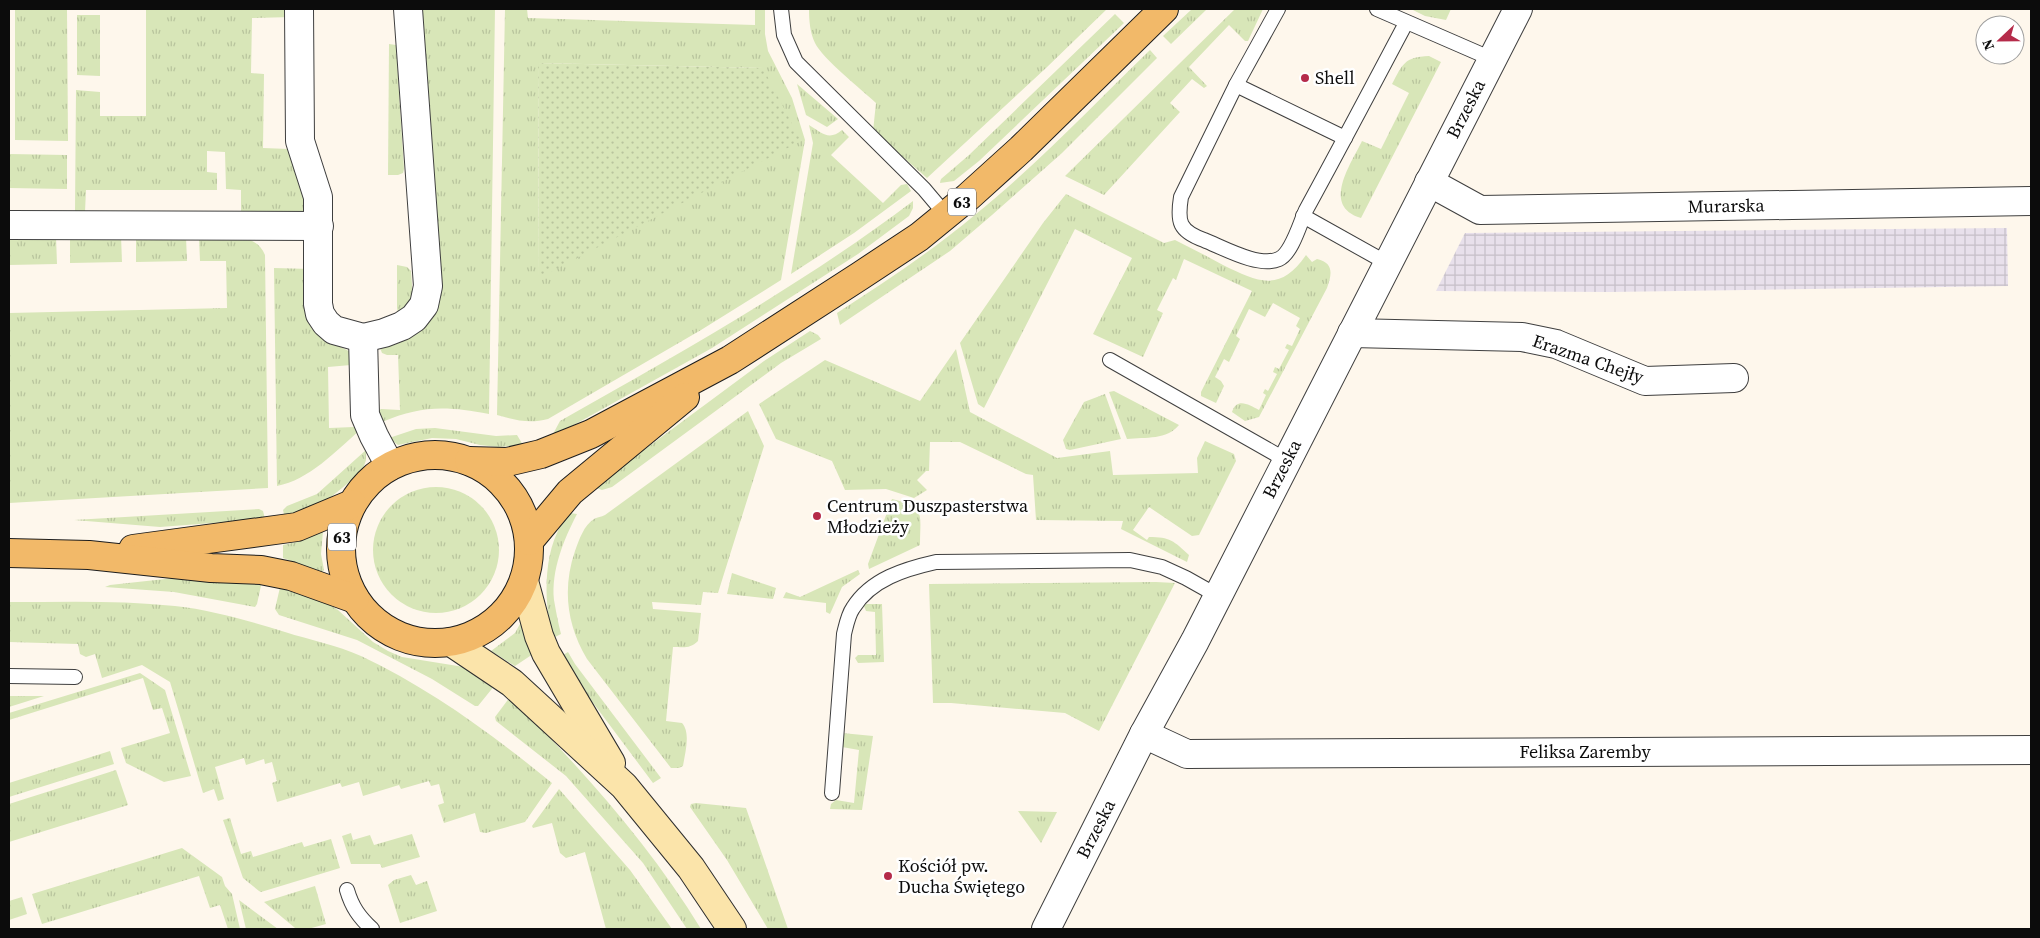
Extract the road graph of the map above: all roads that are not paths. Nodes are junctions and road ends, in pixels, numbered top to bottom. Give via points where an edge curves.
1 (299, 9) edge
2 (408, 9) edge
3 (780, 9) edge
4 (1164, 9) edge
5 (1278, 9) edge
6 (1377, 9) edge
7 (1518, 9) edge
8 (1406, 23) junction
9 (1492, 59) junction
10 (1236, 85) junction
11 (1345, 138) junction
12 (1429, 182) junction
13 (2031, 201) edge
14 (946, 215) junction
15 (1303, 216) junction
16 (9, 225) edge
17 (319, 226) junction
18 (1387, 263) junction
19 (1352, 333) junction
20 (363, 338) junction
21 (730, 360) junction
22 (1110, 360) dead end
23 (1734, 378) dead end
24 (1286, 460) junction
25 (469, 461) junction
26 (390, 466) junction
27 (352, 504) junction
28 (529, 541) junction
29 (9, 554) edge
30 (89, 555) junction
31 (524, 581) junction
32 (1218, 596) junction
33 (355, 599) junction
34 (452, 642) junction
35 (9, 676) edge
36 (75, 677) dead end
37 (1144, 734) junction
38 (2031, 750) edge
39 (624, 786) junction
40 (832, 793) dead end
41 (346, 890) dead end
42 (372, 929) edge
43 (732, 929) edge
44 (1046, 929) edge

1 - 17 street via 300,141 318,197
2 - 20 street via 428,286 424,305 414,318 384,333
3 - 14 lane via 784,36 796,62
4 - 14 main road, 63 via 1003,166
5 - 10 lane
6 - 8 lane
7 - 9 street, Brzeska
8 - 9 lane
8 - 11 lane
9 - 12 street, Brzeska
10 - 11 lane
10 - 15 lane via 1181,197 1180,224 1190,235 1262,262 1281,258 1287,253
11 - 15 lane
12 - 13 street, Murarska via 1480,210
12 - 18 street, Brzeska
14 - 21 main road, 63 via 860,276
15 - 18 lane
16 - 17 street
17 - 20 street via 320,314 334,330
18 - 19 street, Brzeska
19 - 23 street, Erazma Chejły via 1522,336 1556,344 1645,381
19 - 24 street, Brzeska
20 - 26 street via 365,415
21 - 25 main road, 63 via 591,434 541,454 507,462
21 - 28 main road, 63 via 570,492
22 - 24 lane
24 - 32 street, Brzeska
25 - 26 main road, 63 via 443,455 416,457
25 - 28 main road, 63 via 492,474 510,493 523,516
26 - 27 main road, 63 via 369,482
27 - 30 main road, 63 via 297,527
27 - 33 main road, 63 via 343,527 340,552 344,577
28 - 31 main road, 63
29 - 30 main road, 63
30 - 33 main road, 63 via 273,571
31 - 34 main road, 63 via 513,603 496,621 475,635
31 - 39 main road via 546,653
32 - 37 street, Brzeska
32 - 40 lane via 1162,567 1130,560 936,562 910,568 884,580 852,609 844,634
33 - 34 main road, 63 via 373,621 397,636 424,643
34 - 39 main road via 512,683
35 - 36 lane
37 - 38 street, Feliksa Zaremby via 1187,754
37 - 44 street, Brzeska
39 - 43 main road via 691,868
41 - 42 lane via 361,920

